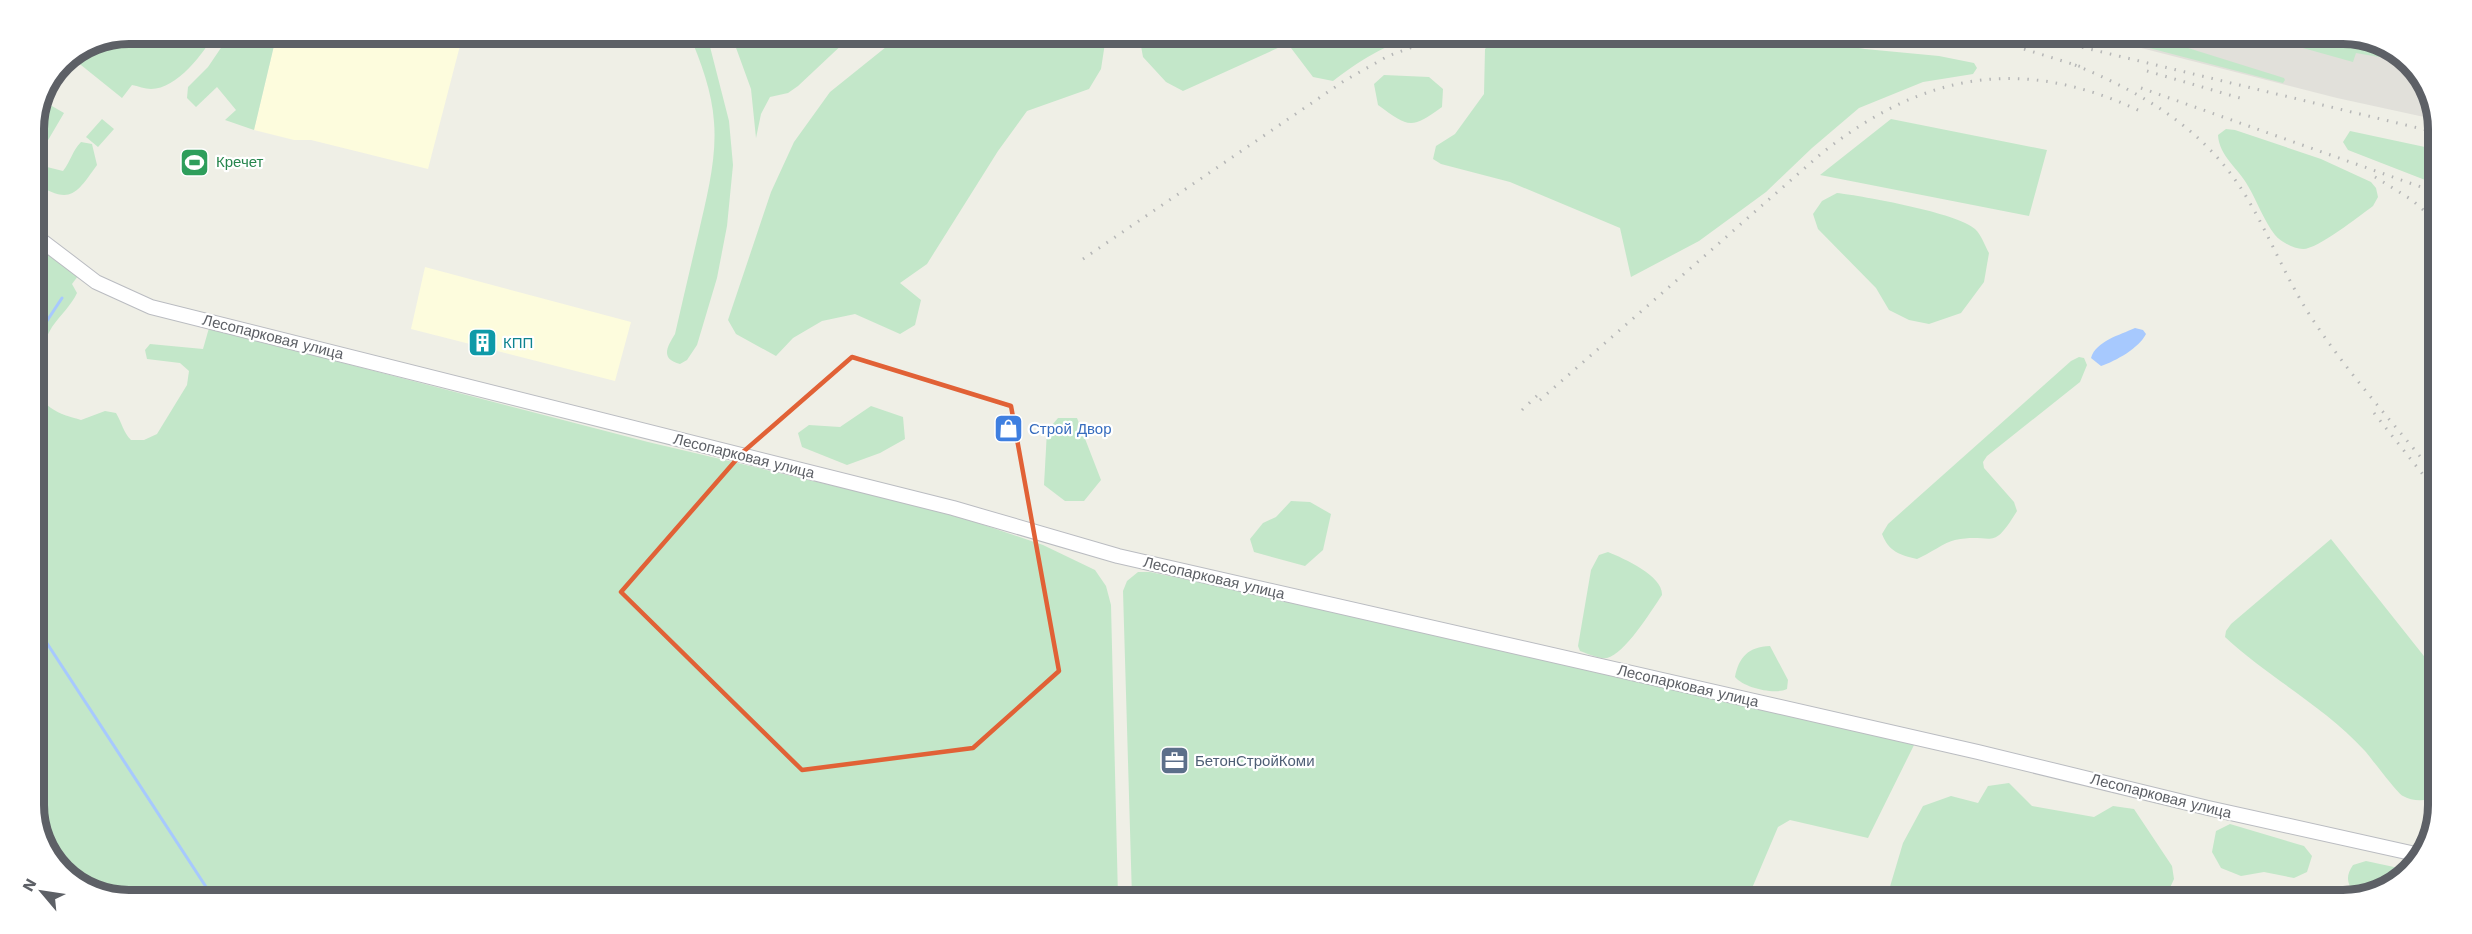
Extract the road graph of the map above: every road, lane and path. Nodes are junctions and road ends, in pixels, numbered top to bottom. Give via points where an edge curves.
1 (44, 242) edge
2 (2413, 854) edge

1 - 2 street, Лесопарковая улица via 96,282 151,307 953,508 1118,556

